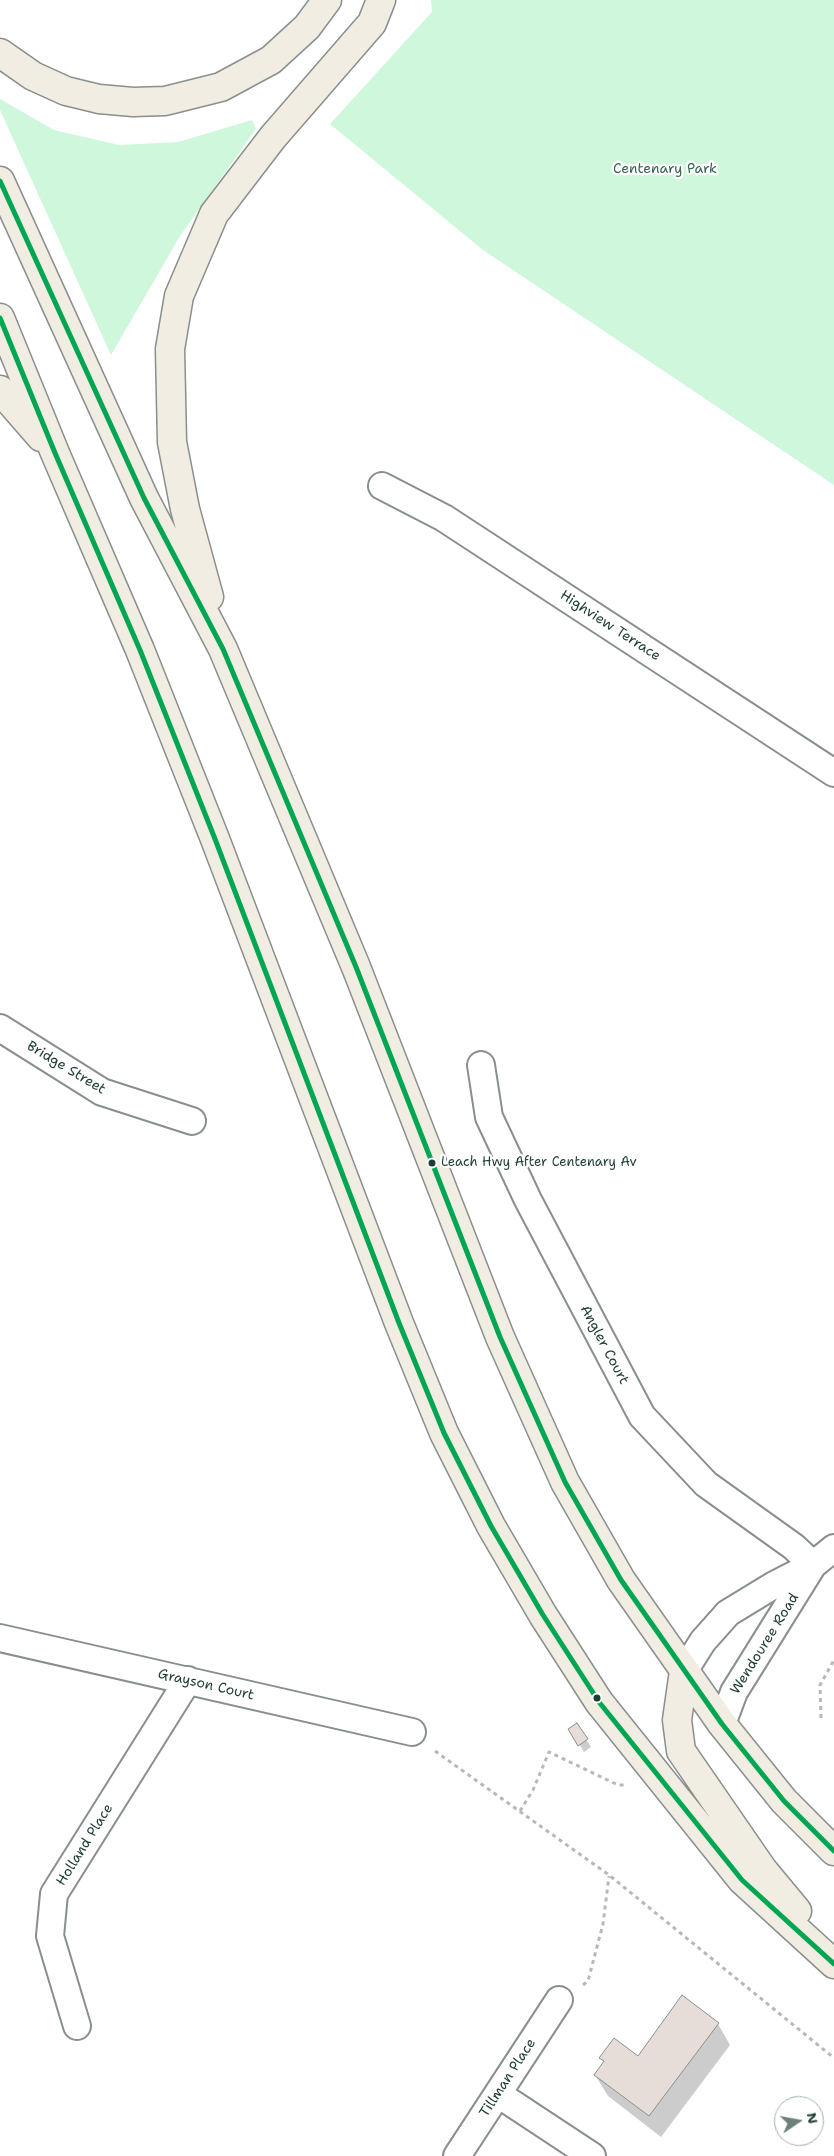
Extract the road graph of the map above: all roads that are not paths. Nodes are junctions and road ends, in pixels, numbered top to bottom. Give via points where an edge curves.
1 (327, 0) edge
2 (381, 0) edge
3 (0, 53) edge
4 (0, 181) edge
5 (0, 318) edge
6 (0, 390) edge
7 (55, 454) junction
8 (382, 486) dead end
9 (223, 649) junction
10 (834, 773) edge
11 (0, 1028) edge
12 (481, 1065) dead end
13 (192, 1121) dead end
14 (834, 1548) edge
15 (814, 1565) junction
16 (0, 1638) edge
17 (684, 1671) junction
18 (188, 1680) junction
19 (722, 1724) junction
20 (412, 1732) road end
21 (834, 1852) edge
22 (834, 1957) edge
23 (834, 1964) edge
24 (559, 2000) road end
25 (77, 2026) dead end
26 (498, 2094) junction
27 (457, 2156) edge
28 (592, 2156) edge

1 - 3 highway via 307,27 272,60 221,87 165,101 108,100 66,91 33,76
2 - 9 highway via 372,23 273,137 214,214 179,296 170,349 172,442 184,509
4 - 9 highway via 144,498
5 - 7 highway
6 - 7 highway
7 - 23 highway via 140,650 444,1433 491,1526 543,1616 599,1702 742,1880
8 - 10 street, Highview Terrace via 444,518
9 - 17 highway via 356,967 500,1337 565,1482 621,1580
11 - 13 street, Bridge Street via 102,1092
12 - 15 street, Angler Court via 489,1117 528,1200 642,1416 706,1484
14 - 15 street, Wendouree Road
15 - 17 street, Wendouree Road via 728,1613 703,1641
15 - 19 street, Wendouree Road via 734,1692
16 - 18 street, Grayson Court
17 - 19 highway
17 - 22 highway via 677,1720 681,1751 763,1870
18 - 20 street, Grayson Court
18 - 25 street, Holland Place via 54,1894 50,1936
19 - 21 highway via 784,1801
24 - 26 street, Tillman Place
26 - 27 street, Tillman Place
26 - 28 street

